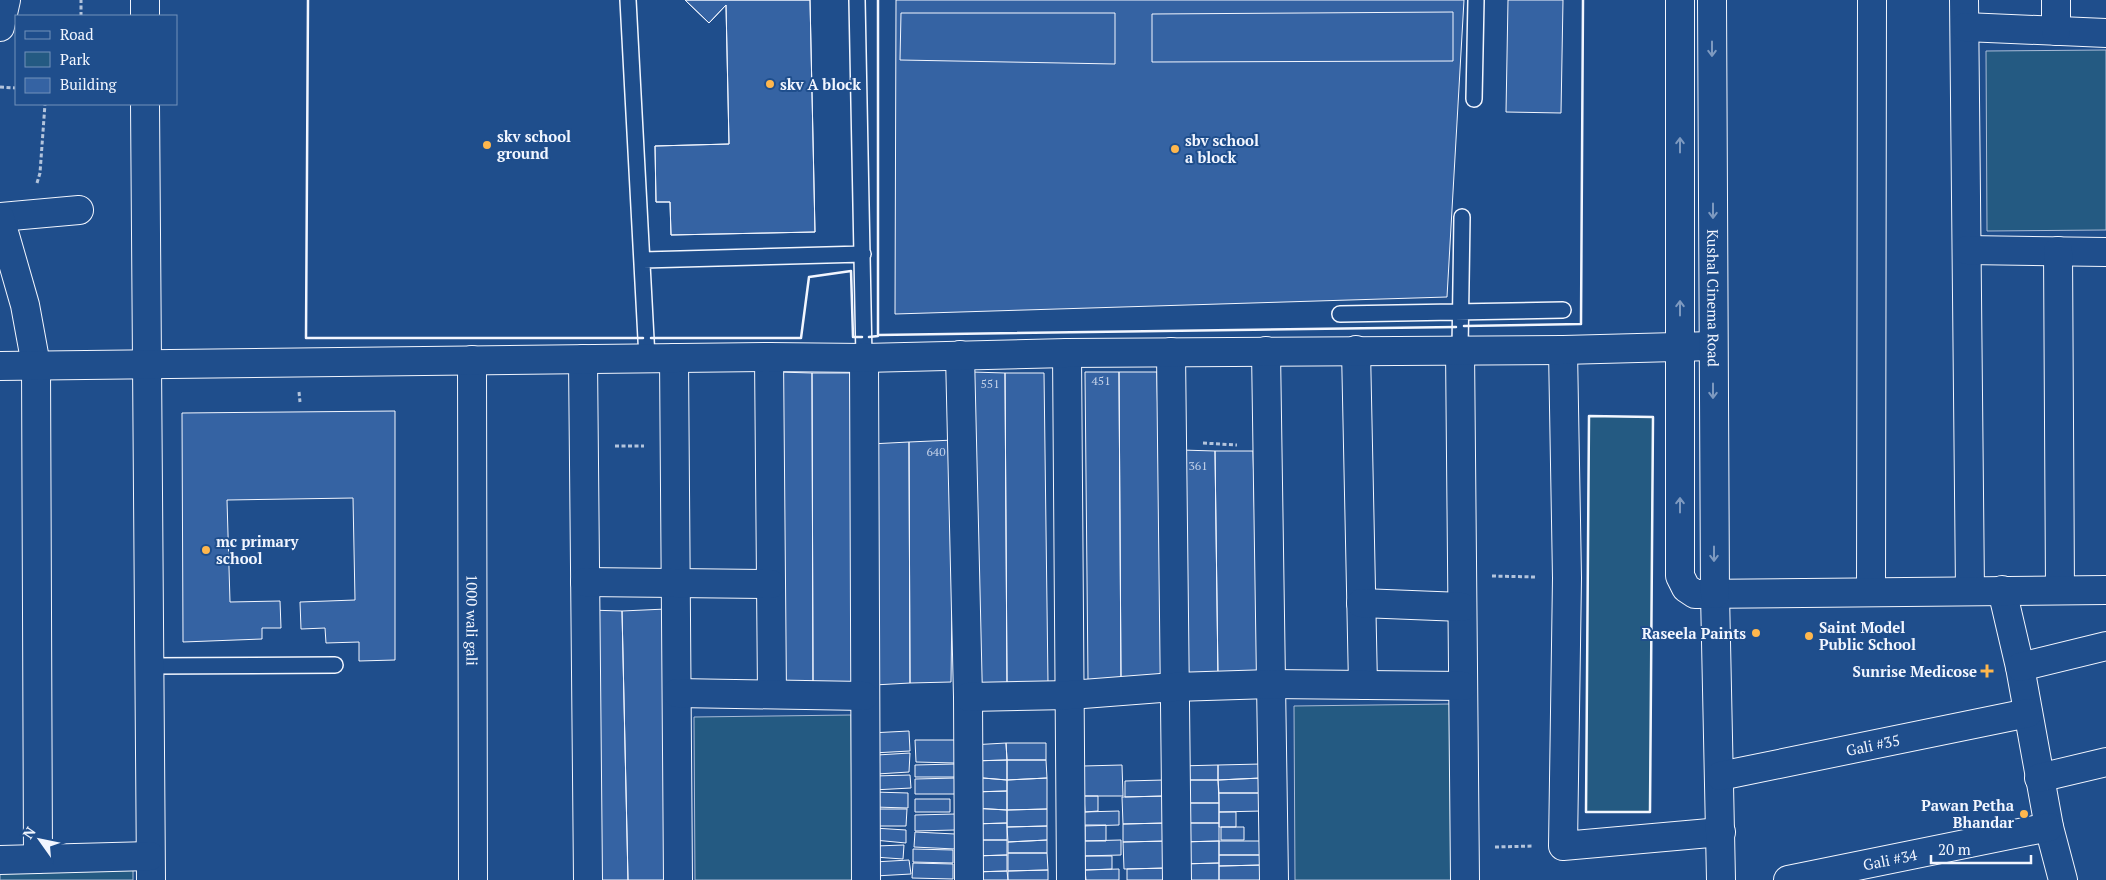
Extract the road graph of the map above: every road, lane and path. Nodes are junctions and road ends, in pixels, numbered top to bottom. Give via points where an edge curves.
1 (6, 0) edge
2 (81, 0) edge
3 (145, 0) edge
4 (628, 0) edge
5 (857, 0) edge
6 (1476, 0) edge
7 (1680, 0) edge
8 (1712, 0) edge
9 (1872, 0) edge
10 (1964, 0) edge
11 (2056, 0) edge
12 (81, 15) edge
13 (145, 15) edge
14 (1965, 27) junction
15 (0, 28) edge
16 (2056, 31) junction
17 (2106, 33) edge
18 (0, 87) edge
19 (15, 88) edge
20 (1474, 100) dead end
21 (45, 105) edge
22 (146, 105) edge
23 (79, 210) dead end
24 (27, 214) junction
25 (1462, 217) dead end
26 (0, 218) edge
27 (1967, 250) junction
28 (2058, 252) junction
29 (2106, 252) edge
30 (863, 254) junction
31 (643, 260) junction
32 (1563, 310) dead end
33 (1460, 312) junction
34 (1340, 314) dead end
35 (1680, 346) junction
36 (1713, 346) junction
37 (1460, 349) junction
38 (1356, 350) junction
39 (1562, 350) junction
40 (1266, 351) junction
41 (1171, 352) junction
42 (1067, 353) junction
43 (960, 355) junction
44 (769, 357) junction
45 (647, 358) junction
46 (674, 358) junction
47 (864, 358) junction
48 (584, 359) junction
49 (472, 360) junction
50 (146, 364) junction
51 (36, 365) junction
52 (0, 366) edge
53 (1173, 440) junction
54 (584, 446) junction
55 (675, 446) junction
56 (1267, 448) junction
57 (1462, 575) junction
58 (1567, 578) junction
59 (585, 582) junction
60 (676, 582) junction
61 (771, 584) junction
62 (2002, 590) junction
63 (2060, 590) junction
64 (2106, 590) edge
65 (1970, 591) junction
66 (1871, 592) junction
67 (1714, 594) junction
68 (1361, 602) junction
69 (1462, 607) junction
70 (2106, 646) edge
71 (335, 665) dead end
72 (149, 666) junction
73 (2020, 667) junction
74 (1271, 684) junction
75 (1363, 685) junction
76 (1463, 686) junction
77 (1174, 687) junction
78 (677, 694) junction
79 (772, 694) junction
80 (1070, 695) junction
81 (864, 696) junction
82 (968, 697) junction
83 (2028, 713) junction
84 (2106, 762) edge
85 (1720, 776) junction
86 (2039, 778) junction
87 (2049, 827) junction
88 (1721, 832) junction
89 (1563, 846) junction
90 (1464, 848) junction
91 (38, 859) junction
92 (0, 860) edge
93 (150, 868) edge
94 (473, 880) edge
95 (588, 880) edge
96 (678, 880) edge
97 (866, 880) edge
98 (969, 880) edge
99 (1071, 880) edge
100 (1177, 880) edge
101 (1274, 880) edge
102 (1465, 880) edge
103 (1721, 880) edge
104 (1788, 880) edge
105 (2063, 880) edge

1 - 15 street
2 - 12 path
3 - 13 street
4 - 31 lane
5 - 30 lane
6 - 20 lane
35 -> 7 street
8 -> 36 street, Kushal Cinema Road
9 - 66 street
10 - 14 street
11 - 16 street
14 - 16 street
14 - 27 street
16 - 17 street
18 - 19 path
21 - 24 path via 40,173
22 - 50 street
23 - 24 street
24 - 26 street
25 - 33 lane
26 - 51 street via 25,306
27 - 28 street
27 - 65 street
28 - 29 street
28 - 63 street
30 - 31 lane
30 - 47 lane
31 - 45 lane
32 - 33 lane
33 - 34 lane
33 - 37 lane
35 - 36 street
35 - 39 street
67 -> 35 street via 1695,594 1686,588 1680,576
36 -> 67 street, Kushal Cinema Road
37 - 38 street
37 - 39 street
37 - 57 street
38 - 40 street
38 - 68 street
39 - 58 street
40 - 41 street
40 - 56 street
41 - 42 street
41 - 53 street
42 - 43 street
42 - 80 street
43 - 47 street
43 - 82 street
44 - 46 street
44 - 47 street
44 - 61 street
45 - 46 street
45 - 48 street
46 - 55 street
47 - 81 street
48 - 49 street
48 - 54 street
49 - 50 street
49 - 94 street, 1000 wali gali
50 - 51 street
50 - 72 street
51 - 52 street
51 - 91 street
53 - 56 path
53 - 77 street
54 - 55 path
54 - 59 street
55 - 60 street
56 - 74 street
57 - 58 path
57 - 69 street
58 - 89 street
59 - 60 street
59 - 95 street
60 - 61 street
60 - 78 street
61 - 79 street
62 - 63 street
62 - 65 street
62 - 73 street
63 - 64 street
65 - 66 street
66 - 67 street
67 - 85 street, Kushal Cinema Road
68 - 69 street
68 - 75 street
69 - 76 street
70 - 73 street
71 - 72 lane
72 - 93 street
73 - 83 street
74 - 75 street
74 - 77 street
74 - 101 street
75 - 76 street
76 - 90 street
77 - 80 street
77 - 100 street
78 - 79 street
78 - 96 street
79 - 81 street
80 - 82 street
80 - 99 street
81 - 97 street
82 - 98 street
83 - 85 street, Gali #35
83 - 86 street
84 - 86 street
85 - 88 street, Kushal Cinema Road
86 - 87 street
87 - 104 street, Gali #34
87 - 105 street
88 - 89 street
88 - 103 street, Kushal Cinema Road
89 - 90 path
90 - 102 street
91 - 92 street
91 - 93 street

